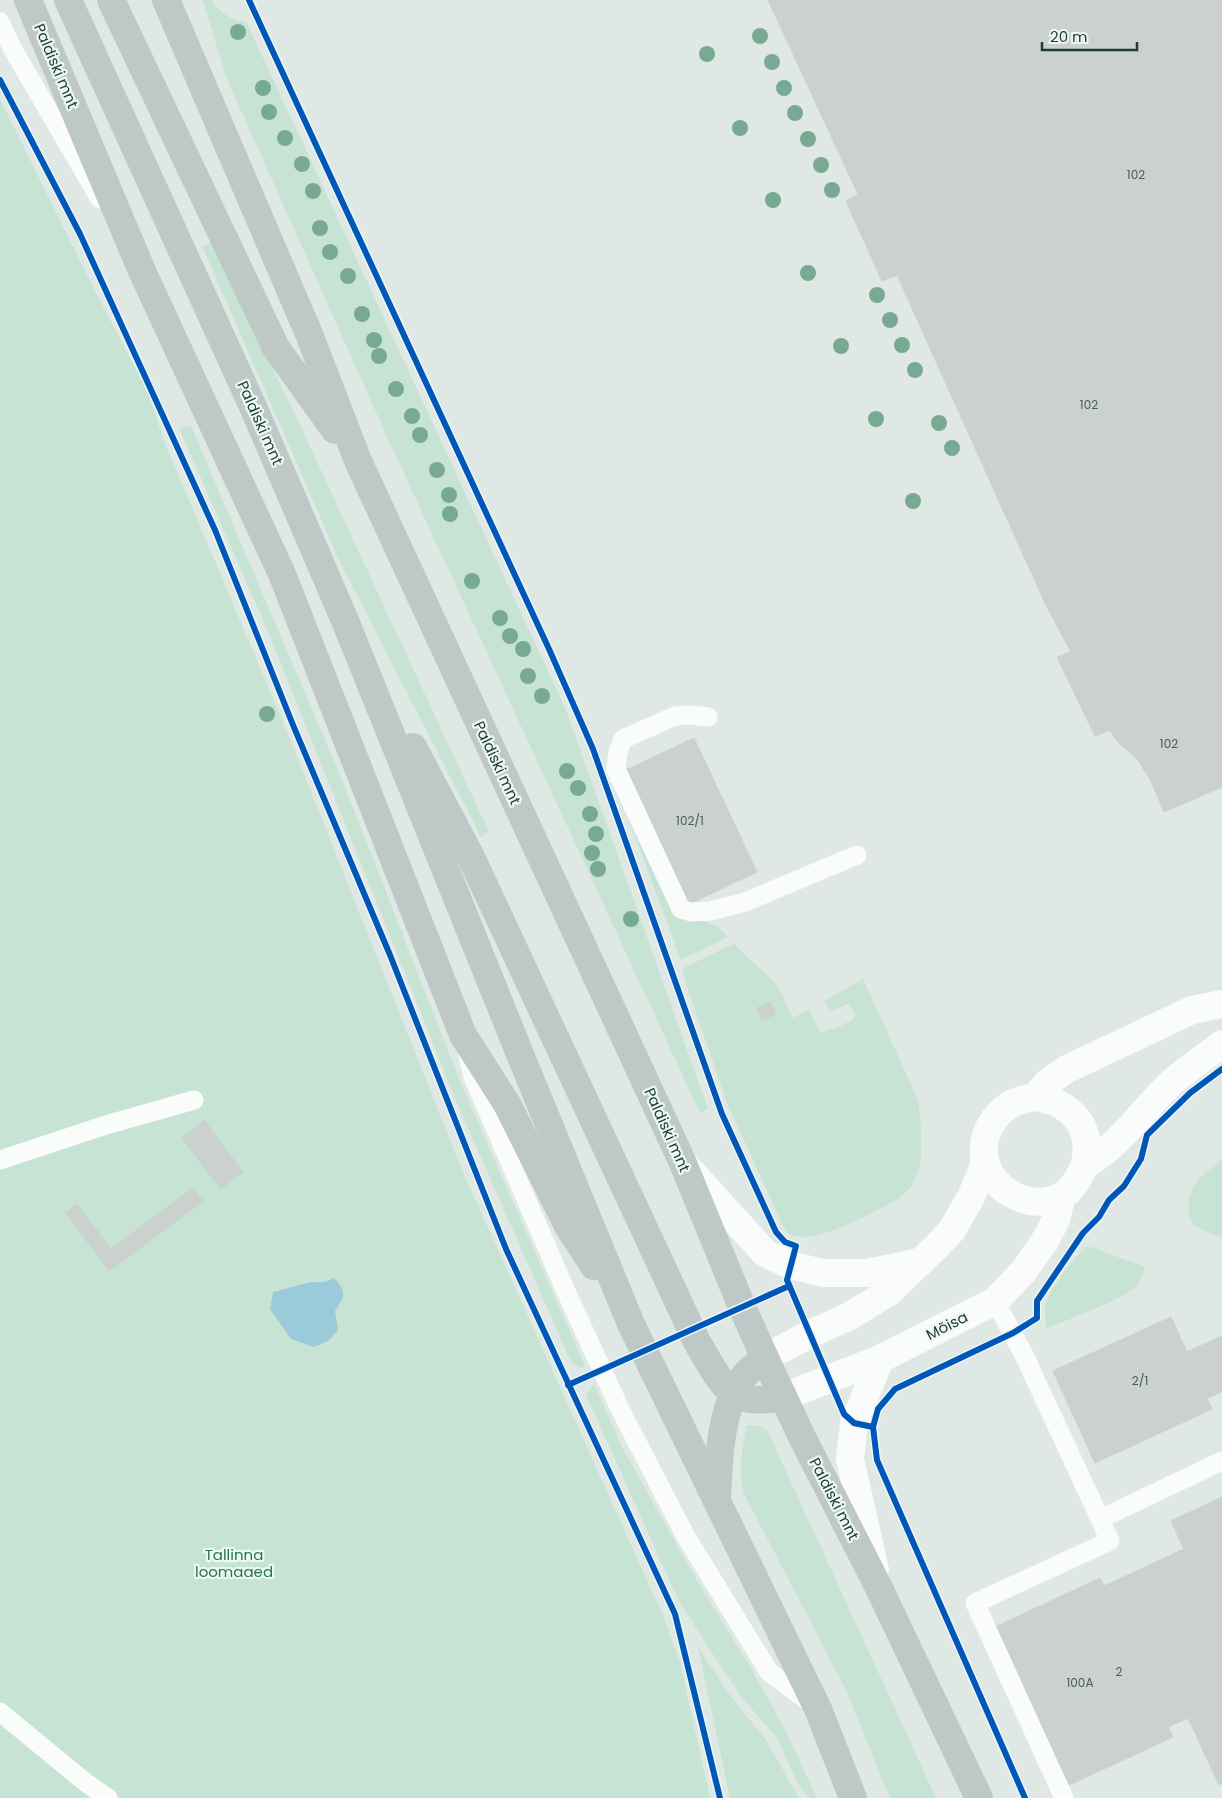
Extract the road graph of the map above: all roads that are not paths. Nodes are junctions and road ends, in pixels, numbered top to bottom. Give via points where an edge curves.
1 (28, 0) edge
2 (68, 0) edge
3 (111, 0) edge
4 (166, 0) edge
5 (0, 22) edge
6 (142, 271) junction
7 (358, 461) junction
8 (346, 623) junction
9 (708, 718) dead end
10 (857, 855) dead end
11 (1222, 1004) edge
12 (463, 1035) junction
13 (1222, 1044) edge
14 (1036, 1097) junction
15 (194, 1100) dead end
16 (0, 1160) edge
17 (682, 1162) junction
18 (985, 1163) junction
19 (1085, 1165) junction
20 (1061, 1198) junction
21 (922, 1262) junction
22 (995, 1301) junction
23 (631, 1324) junction
24 (764, 1358) junction
25 (880, 1359) junction
26 (733, 1394) junction
27 (783, 1397) junction
28 (1222, 1461) edge
29 (716, 1502) junction
30 (1100, 1519) junction
31 (878, 1586) junction
32 (818, 1709) junction
33 (0, 1712) edge
34 (108, 1798) edge
35 (853, 1798) edge
36 (978, 1798) edge
37 (1064, 1798) edge

1 - 6 main road, Paldiski mnt
2 - 8 main road, Paldiski mnt via 254,408
3 - 7 main road, Paldiski mnt via 276,348
4 - 7 main road, Paldiski mnt via 309,334
5 - 6 lane, Paldiski mnt
6 - 12 main road, Paldiski mnt via 282,574
7 - 17 main road, Paldiski mnt
8 - 23 main road, Paldiski mnt
8 - 26 main road via 471,857 697,1342 716,1374
9 - 10 lane via 675,716 623,739 618,752 616,769 681,909 710,911 745,902
11 - 14 street via 1192,1010 1067,1068 1047,1083
12 - 23 main road, Paldiski mnt via 507,1104 568,1226
12 - 32 lane, Paldiski mnt via 473,1077 568,1296 621,1411 686,1535 769,1672
13 - 19 street via 1170,1084 1103,1154
14 - 18 street via 1006,1106 994,1117 985,1139
14 - 19 street via 1050,1099 1074,1114 1087,1140
15 - 16 lane
17 - 21 street via 765,1253 790,1265 823,1274 867,1274
17 - 24 main road, Paldiski mnt
18 - 20 street via 993,1180 1007,1193 1024,1200
18 - 21 street via 971,1198 952,1230
19 - 20 street via 1070,1190
20 - 22 street, Mõisa via 1056,1220 1044,1242 1023,1272
21 - 24 street via 890,1292 850,1316
22 - 25 street, Mõisa
22 - 30 lane via 1024,1355
23 - 29 main road, Paldiski mnt
24 - 26 main road via 743,1377
24 - 27 main road, Paldiski mnt
25 - 27 street, Mõisa
25 - 31 street via 854,1423 850,1459
26 - 27 main road via 747,1399
26 - 29 main road via 720,1454
27 - 31 main road, Paldiski mnt
28 - 30 lane
29 - 32 main road, Paldiski mnt
30 - 37 lane via 1110,1541 975,1603
31 - 36 main road, Paldiski mnt
32 - 35 main road, Paldiski mnt
33 - 34 lane

